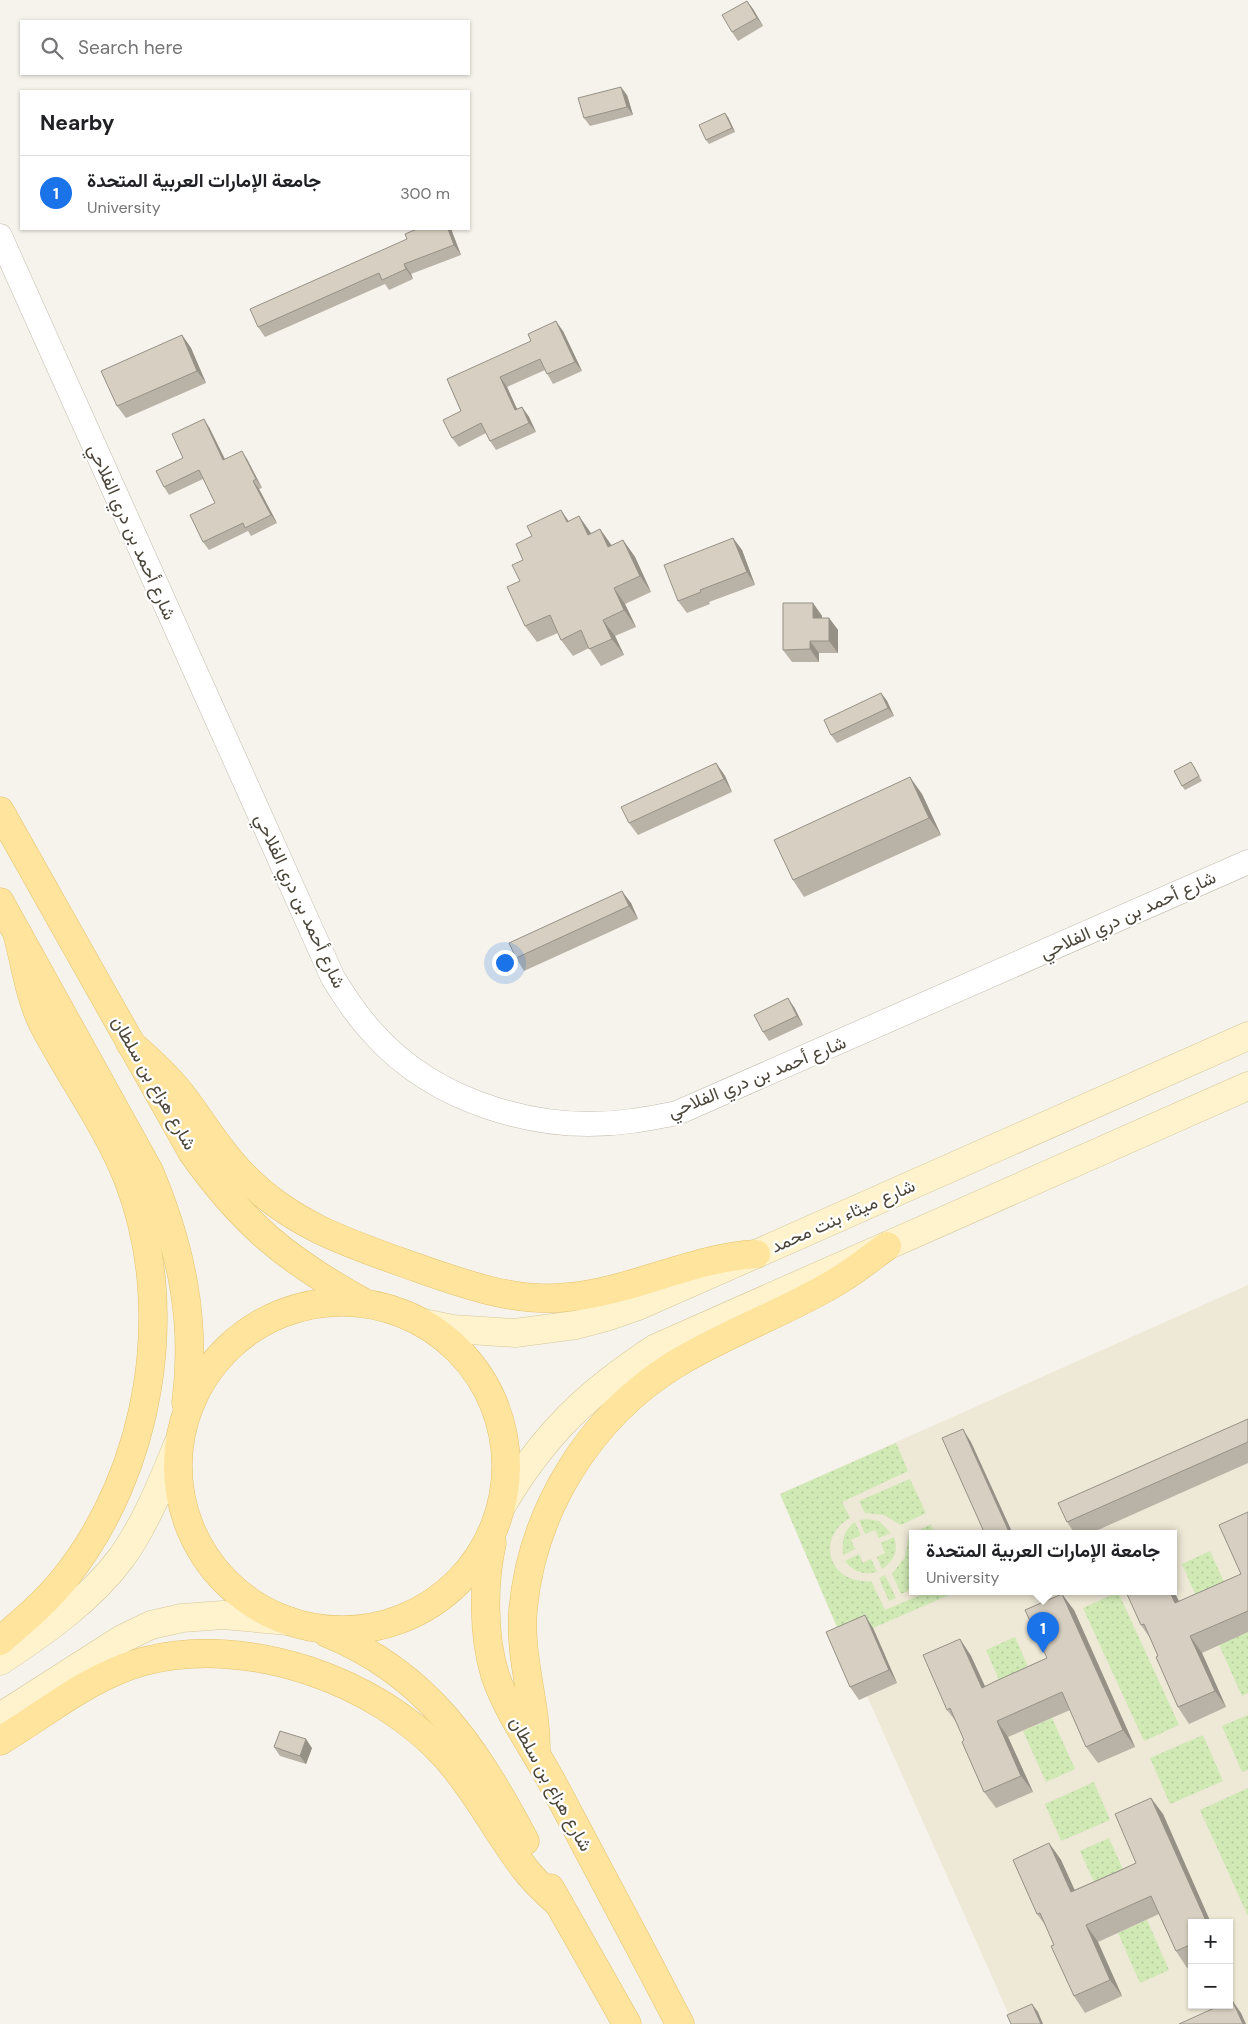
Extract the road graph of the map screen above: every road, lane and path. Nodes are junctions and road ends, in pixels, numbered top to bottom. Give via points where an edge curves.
1 (0, 236) edge
2 (9, 279) edge
3 (0, 811) edge
4 (1248, 862) edge
5 (0, 902) edge
6 (17, 933) junction
7 (1248, 1036) edge
8 (130, 1043) junction
9 (1248, 1086) edge
10 (887, 1246) junction
11 (756, 1254) junction
12 (367, 1304) junction
13 (423, 1323) junction
14 (181, 1431) junction
15 (499, 1516) junction
16 (288, 1622) junction
17 (314, 1628) junction
18 (0, 1641) edge
19 (0, 1661) edge
20 (0, 1717) edge
21 (0, 1741) edge
22 (536, 1753) junction
23 (559, 1904) junction
24 (627, 2024) edge
25 (680, 2024) edge

1 - 2 street, شارع أحمد بن دري الفلاحي
2 - 4 street, شارع أحمد بن دري الفلاحي via 333,978 351,1008 399,1058 427,1079 458,1095 537,1120 631,1122 677,1113
3 - 8 main road, شارع هزاع بن سلطان
5 - 6 main road
6 - 14 main road via 149,1171 163,1205 174,1239 188,1310 189,1364
6 - 18 main road via 42,1022 116,1151 128,1181 146,1243 153,1324 149,1372 136,1435 101,1525 44,1603
7 - 11 main road, شارع ميثاء بنت محمد
8 - 11 main road via 176,1088 217,1147 274,1202 306,1224 342,1242 472,1286 535,1298 568,1298 600,1293 701,1262
8 - 12 main road, شارع هزاع بن سلطان via 192,1152 232,1205 281,1251
9 - 10 main road
10 - 15 main road via 656,1348 631,1364 558,1426 528,1464
10 - 22 main road via 842,1279 674,1365 619,1408 580,1454 544,1522 526,1581 523,1645 537,1730
11 - 13 main road, شارع ميثاء بنت محمد via 638,1306 576,1325 515,1333 453,1329
12 - 13 main road, شارع هزاع بن سلطان
12 - 14 main road via 328,1303 289,1310 254,1327 223,1352 200,1383
13 - 15 main road, شارع هزاع بن سلطان via 457,1349 484,1382 500,1421 507,1462
14 - 16 main road via 178,1489 190,1532 214,1571 248,1601
14 - 19 main road via 157,1494 121,1557 99,1583 56,1622
15 - 17 main road via 473,1565 442,1597 402,1619 359,1630
15 - 22 main road, شارع هزاع بن سلطان via 487,1564 490,1647 495,1674 509,1708
16 - 17 main road
16 - 20 main road via 223,1615 182,1618 150,1626 122,1639
17 - 23 main road via 380,1660 436,1706 461,1734 491,1779
21 - 23 main road via 82,1688 145,1661 207,1653 238,1655 294,1667 351,1687 377,1701 425,1736 465,1779 526,1870
22 - 25 main road, شارع هزاع بن سلطان
23 - 24 main road

